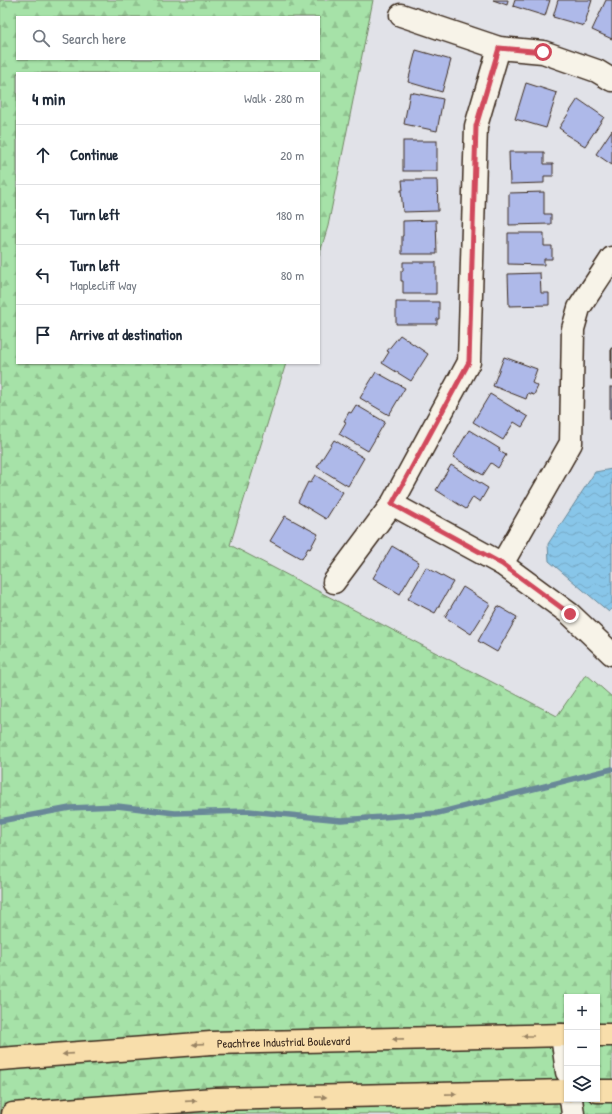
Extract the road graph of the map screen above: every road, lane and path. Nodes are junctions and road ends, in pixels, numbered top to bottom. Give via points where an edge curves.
1 (401, 14) dead end
2 (499, 48) junction
3 (612, 80) edge
4 (612, 258) edge
5 (392, 504) junction
6 (502, 564) junction
7 (334, 582) dead end
8 (612, 654) edge
9 (564, 1035) edge
10 (600, 1035) edge
11 (612, 1035) edge
12 (0, 1059) edge
13 (564, 1091) edge
14 (600, 1091) edge
15 (612, 1091) edge
16 (571, 1102) edge
17 (13, 1114) edge
18 (573, 1114) edge

1 - 2 street
2 - 3 street via 543,52 597,71
2 - 5 street via 476,126 469,362
4 - 6 street via 579,308 573,329 571,443
5 - 6 street
5 - 7 street
6 - 8 street via 570,614
9 -> 12 main road, Peachtree Industrial Boulevard via 211,1043
10 - 11 main road
17 -> 13 main road via 214,1099
14 - 15 main road
16 - 18 street

